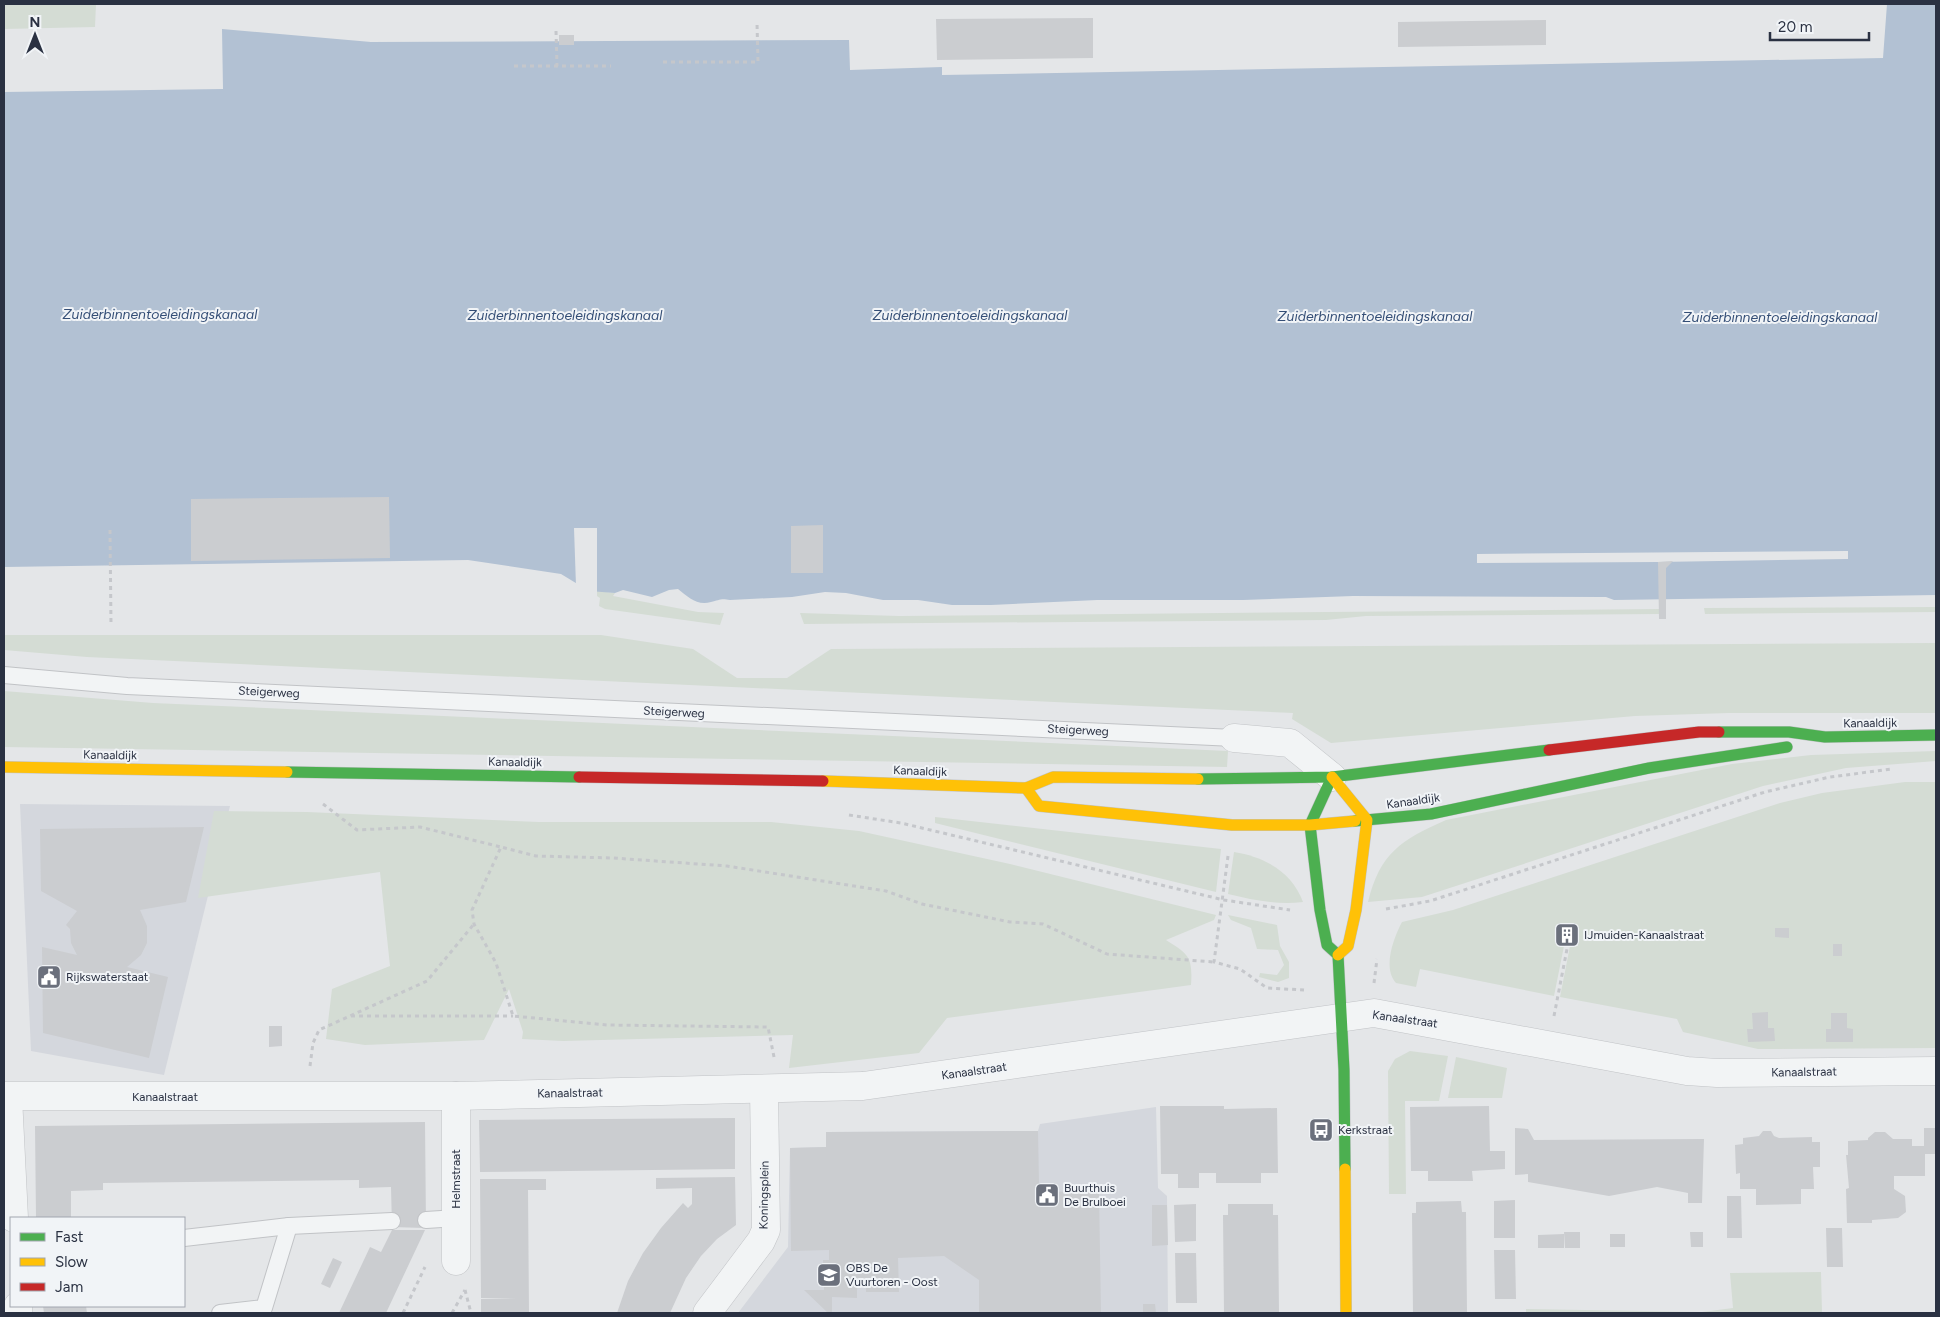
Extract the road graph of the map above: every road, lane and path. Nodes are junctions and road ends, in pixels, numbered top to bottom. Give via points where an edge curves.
1 (757, 23) dead end
2 (556, 31) dead end
3 (663, 62) dead end
4 (514, 66) dead end
5 (557, 66) junction
6 (612, 66) dead end
7 (110, 530) dead end
8 (111, 625) dead end
9 (4, 675) edge
10 (1936, 735) edge
11 (1805, 736) junction
12 (1234, 738) joint
13 (4, 767) edge
14 (1899, 769) dead end
15 (1332, 777) junction
16 (1026, 788) junction
17 (326, 799) dead end
18 (842, 813) dead end
19 (1367, 820) junction
20 (1310, 825) junction
21 (501, 847) junction
22 (1224, 900) junction
23 (1320, 910) junction
24 (1356, 910) junction
25 (474, 924) junction
26 (1566, 949) dead end
27 (1338, 955) junction
28 (1214, 962) junction
29 (1310, 990) dead end
30 (349, 1016) junction
31 (513, 1016) junction
32 (1340, 1016) junction
33 (1548, 1043) junction
34 (1936, 1071) edge
35 (772, 1088) junction
36 (306, 1096) junction
37 (456, 1096) junction
38 (6, 1097) edge
39 (14, 1217) edge
40 (457, 1218) junction
41 (426, 1220) dead end
42 (392, 1221) dead end
43 (289, 1226) junction
44 (185, 1238) edge
45 (456, 1261) dead end
46 (465, 1289) dead end
47 (220, 1313) edge
48 (470, 1313) edge
49 (707, 1313) edge
50 (1346, 1313) edge

1 - 3 path via 758,62
2 - 5 path
4 - 5 path
5 - 6 path
7 - 8 path
9 - 12 lane, Steigerweg via 127,686
10 - 11 street, Kanaaldijk
11 - 15 street, Kanaaldijk via 1789,732 1699,732
11 - 19 street, Kanaaldijk via 1791,747 1649,768 1431,814
12 - 15 street, Steigerweg via 1290,743
13 - 16 street, Kanaaldijk via 863,782
14 - 24 path via 1781,787 1430,901 1378,910
15 - 16 street, Kanaaldijk via 1234,780 1053,778
15 - 19 street
15 - 20 street
16 - 20 street, Kanaaldijk via 1039,806 1232,825
17 - 21 path via 316,799 357,830 420,827
18 - 22 path via 901,823
19 - 20 street, Kanaaldijk
19 - 24 street
20 - 23 street
21 - 25 path via 472,910
21 - 28 path via 536,856 727,866 858,886 990,918 1043,924 1107,954
22 - 23 path via 1269,908
22 - 28 path
23 - 27 street via 1327,945
24 - 27 street via 1348,946
25 - 30 path via 426,981
25 - 31 path via 496,963
26 - 33 path
27 - 32 street
28 - 29 path via 1240,969 1267,988
30 - 31 path
30 - 36 path via 319,1030 313,1043
31 - 35 path via 607,1025 768,1028
32 - 33 street, Kanaalstraat via 1390,1014
32 - 35 street, Kanaalstraat via 863,1086
32 - 50 street via 1344,1070
33 - 34 street, Kanaalstraat via 1687,1071
35 - 37 street, Kanaalstraat
35 - 49 street, Koningsplein via 766,1230
36 - 37 street, Kanaalstraat
36 - 38 street, Kanaalstraat
37 - 40 street, Helmstraat
38 - 39 street
40 - 41 lane
40 - 45 street, Helmstraat
42 - 43 lane
43 - 44 lane
43 - 47 lane via 264,1308
46 - 48 path

